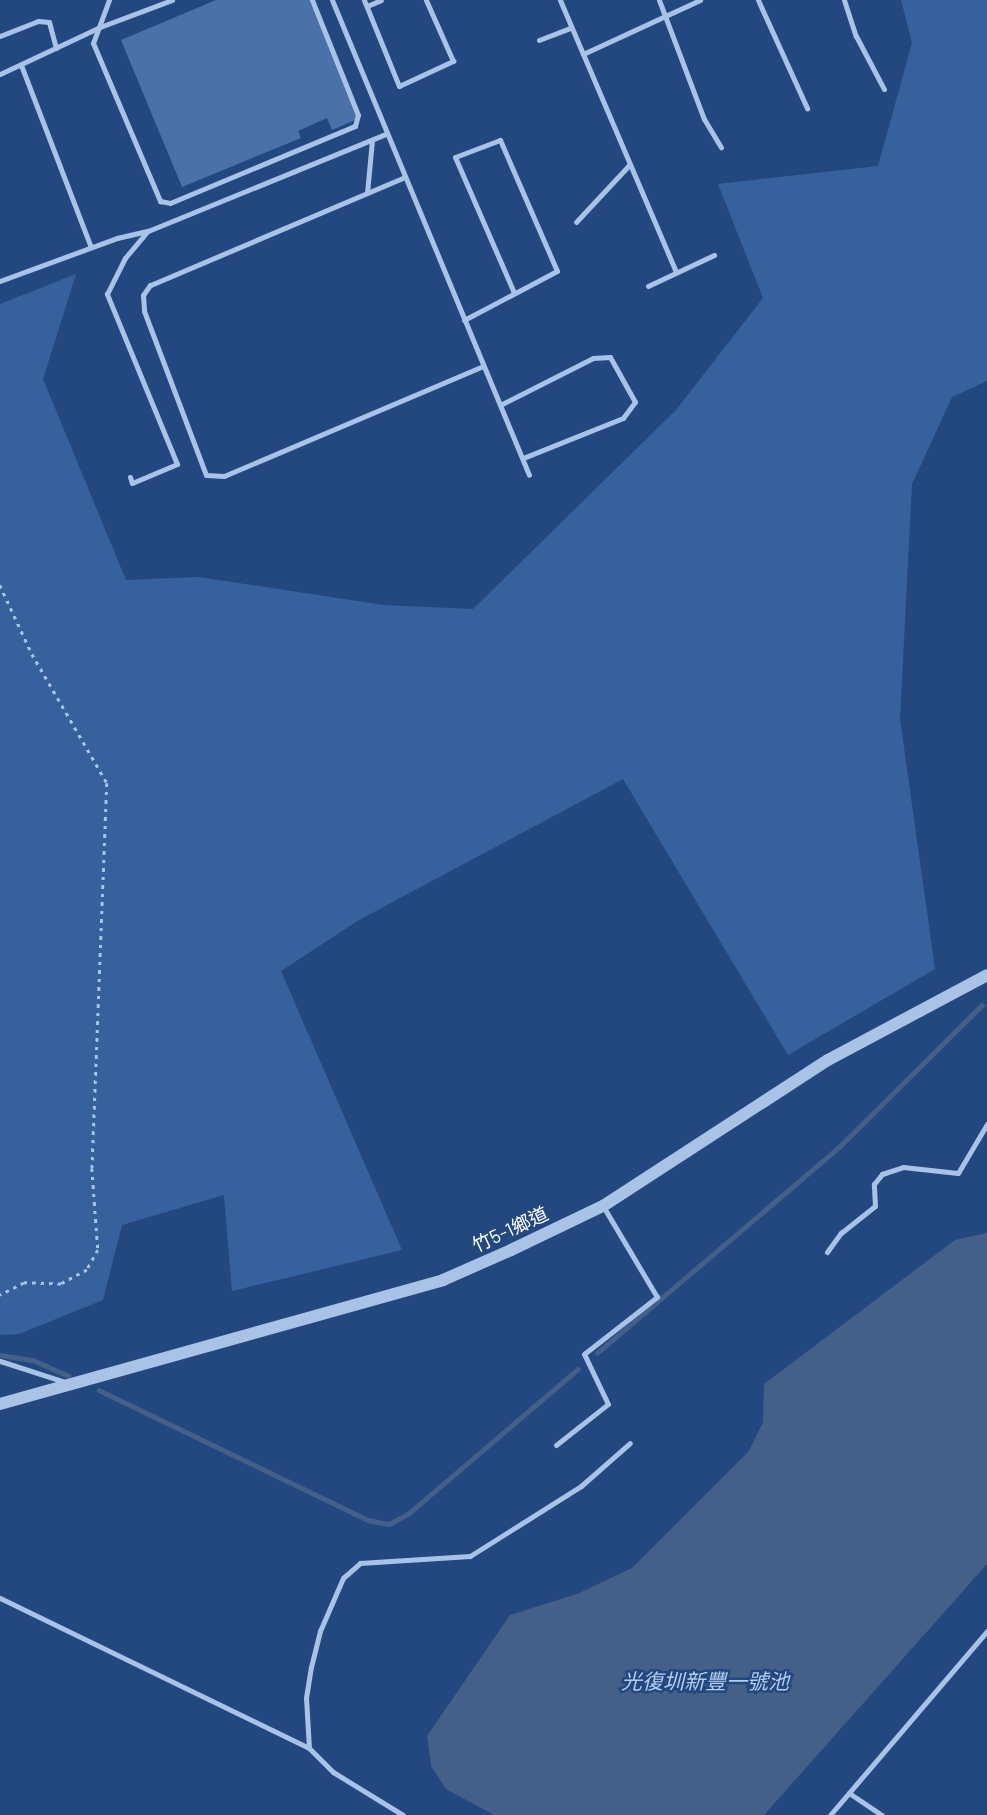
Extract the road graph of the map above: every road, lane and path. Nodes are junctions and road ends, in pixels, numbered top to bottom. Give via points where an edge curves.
1 (109, 0) edge
2 (172, 0) edge
3 (312, 0) edge
4 (332, 0) edge
5 (381, 0) edge
6 (426, 0) edge
7 (560, 0) edge
8 (659, 0) edge
9 (700, 0) edge
10 (758, 0) edge
11 (844, 0) edge
12 (365, 3) edge
13 (666, 19) junction
14 (100, 27) junction
15 (570, 28) junction
16 (0, 36) edge
17 (539, 40) dead end
18 (56, 48) junction
19 (583, 54) junction
20 (21, 65) junction
21 (0, 74) edge
22 (884, 89) dead end
23 (807, 108) dead end
24 (386, 134) junction
25 (372, 140) junction
26 (721, 147) dead end
27 (630, 164) junction
28 (405, 177) junction
29 (368, 193) junction
30 (576, 222) dead end
31 (148, 231) junction
32 (91, 247) junction
33 (714, 255) dead end
34 (676, 272) junction
35 (0, 281) edge
36 (648, 286) dead end
37 (514, 293) junction
38 (464, 320) junction
39 (483, 366) junction
40 (502, 404) junction
41 (523, 458) junction
42 (529, 475) dead end
43 (130, 477) dead end
44 (0, 586) edge
45 (987, 977) edge
46 (987, 1124) edge
47 (603, 1206) junction
48 (827, 1252) dead end
49 (0, 1295) edge
50 (0, 1361) edge
51 (75, 1386) junction
52 (0, 1404) edge
53 (630, 1443) dead end
54 (556, 1445) dead end
55 (0, 1598) edge
56 (987, 1630) edge
57 (309, 1748) junction
58 (849, 1793) junction
59 (403, 1815) edge
60 (830, 1815) edge
61 (882, 1815) edge

1 - 14 lane
2 - 14 lane
3 - 14 lane via 358,115 355,126 170,203 160,201 93,43
4 - 24 lane
5 - 12 lane
6 - 12 lane via 453,61 399,86
7 - 15 lane
8 - 13 lane
9 - 13 lane
10 - 23 lane
11 - 22 lane via 856,36
13 - 19 lane
13 - 26 lane via 704,119
14 - 18 lane
15 - 17 lane
15 - 19 lane
16 - 18 lane via 38,21 49,22
18 - 20 lane
19 - 27 lane
20 - 21 lane
20 - 32 lane
24 - 25 lane
24 - 28 lane
25 - 29 lane
25 - 31 lane
27 - 30 lane
27 - 34 lane
28 - 29 lane
28 - 38 lane
29 - 39 lane via 150,285 143,295 144,311 206,475 224,476
31 - 32 lane
31 - 43 lane via 125,258 107,294 177,464 132,484
32 - 35 lane
33 - 34 lane
34 - 36 lane
37 - 37 lane via 557,271 500,140 455,157
37 - 38 lane
38 - 39 lane
39 - 40 lane
40 - 41 lane
40 - 41 lane via 593,358 610,357 635,402 623,418
41 - 42 lane
44 - 49 path via 32,654 107,783 92,1168 98,1250 87,1270 61,1284 24,1283
45 - 47 street, 竹5-1鄉道 via 828,1060
46 - 48 lane via 958,1173 904,1167 882,1174 874,1184 875,1206 841,1233
47 - 51 street, 竹5-1鄉道 via 443,1280
47 - 54 lane via 657,1297 584,1354 608,1404
50 - 51 lane
51 - 52 street, 竹5-1鄉道
53 - 57 lane via 581,1486 470,1556 360,1563 343,1578 320,1631 311,1667 306,1698
55 - 57 lane
56 - 58 lane
57 - 59 lane via 333,1772
58 - 60 lane
58 - 61 lane

